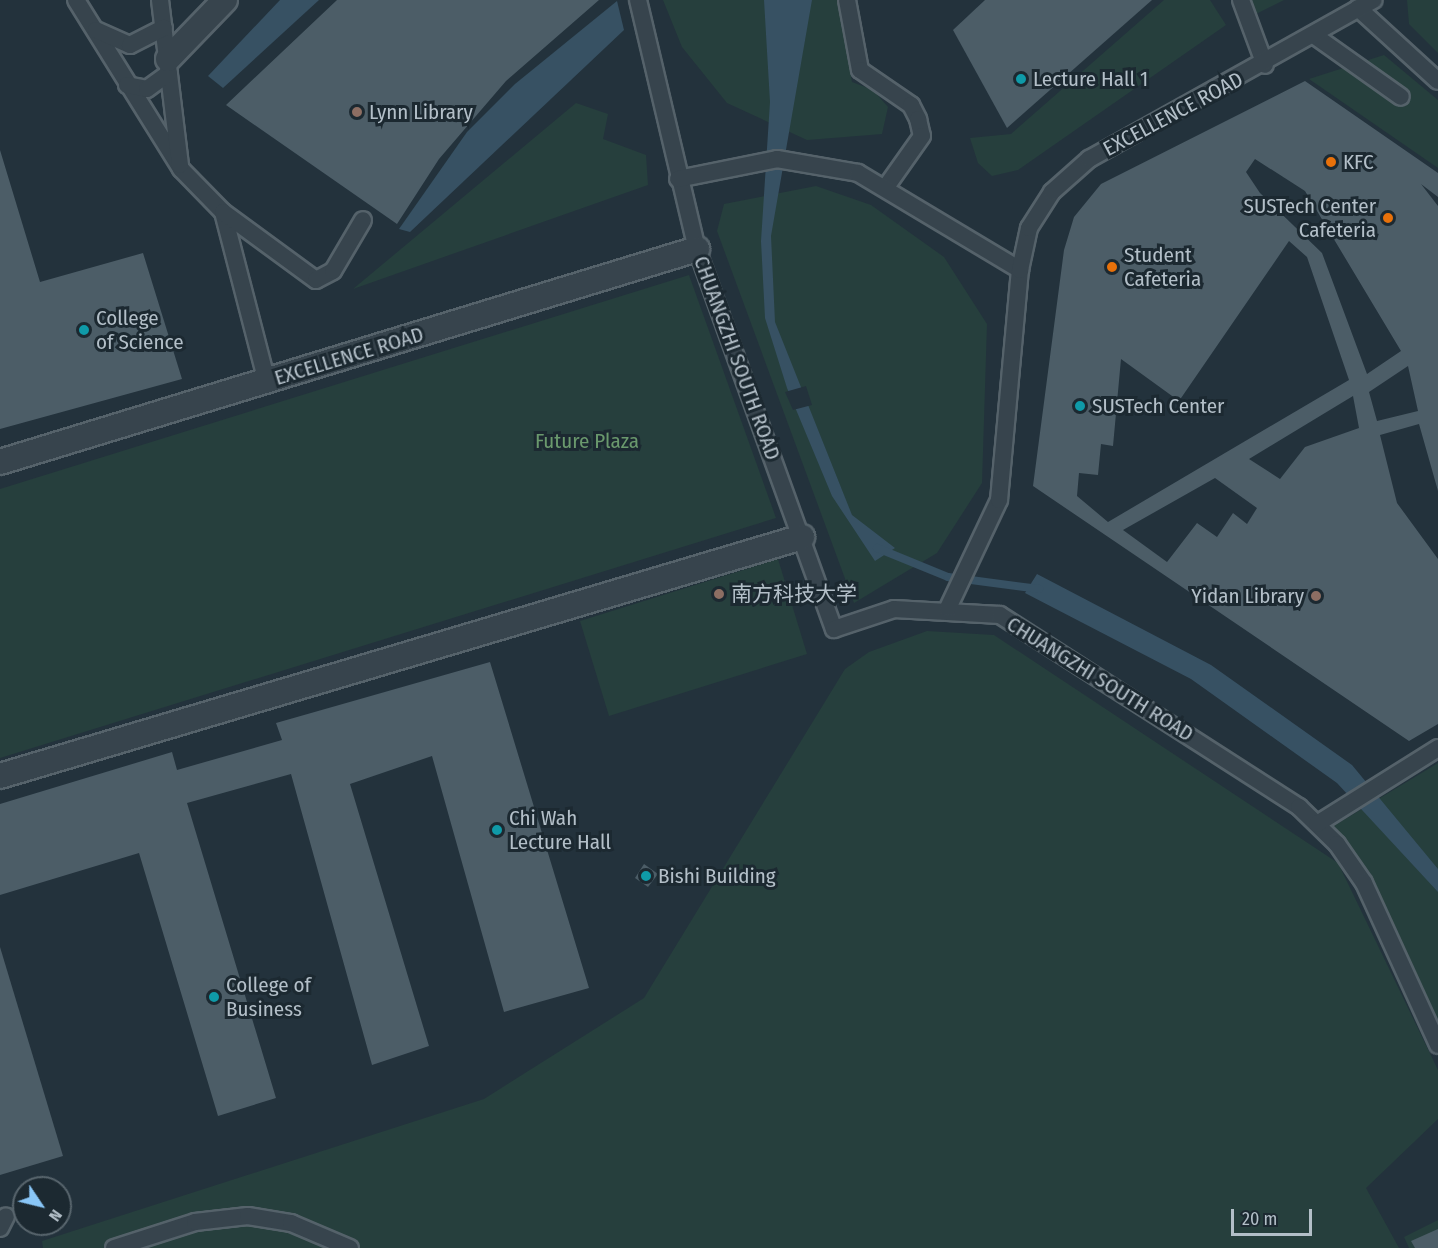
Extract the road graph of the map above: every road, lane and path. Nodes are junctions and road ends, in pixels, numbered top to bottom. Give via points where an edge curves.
1 (76, 0) edge
2 (160, 0) edge
3 (225, 0) edge
4 (638, 0) edge
5 (847, 0) edge
6 (1241, 0) edge
7 (1374, 0) edge
8 (1358, 8) junction
9 (88, 24) junction
10 (164, 28) junction
11 (1315, 36) junction
12 (1264, 64) junction
13 (168, 66) junction
14 (1438, 81) edge
15 (127, 85) junction
16 (1401, 97) dead end
17 (181, 169) junction
18 (678, 179) junction
19 (886, 188) junction
20 (223, 212) junction
21 (363, 220) dead end
22 (697, 249) junction
23 (1020, 270) junction
24 (264, 370) dead end
25 (0, 462) edge
26 (802, 537) junction
27 (948, 609) junction
28 (1438, 748) edge
29 (0, 776) edge
30 (1317, 824) junction
31 (1438, 1045) edge
32 (114, 1248) edge
33 (350, 1248) edge

1 - 9 lane
2 - 10 lane
3 - 13 street
4 - 18 lane, CHUANGZHI SOUTH ROAD
5 - 19 lane via 860,70 911,105 922,136
6 - 12 lane
7 - 8 lane, EXCELLENCE ROAD
8 - 11 lane, EXCELLENCE ROAD
8 - 14 lane
9 - 10 lane via 109,40 129,45
9 - 15 lane
10 - 13 lane
11 - 12 lane, EXCELLENCE ROAD
11 - 16 lane
12 - 23 lane, EXCELLENCE ROAD via 1089,159 1052,192 1029,228
13 - 15 lane via 147,89
13 - 17 lane
15 - 17 lane
17 - 20 lane
18 - 19 lane via 777,159 824,165
18 - 22 lane, CHUANGZHI SOUTH ROAD
19 - 23 lane
20 - 21 lane via 316,280 333,271
20 - 24 lane
22 - 25 street, EXCELLENCE ROAD
22 - 26 lane, CHUANGZHI SOUTH ROAD
23 - 27 lane, EXCELLENCE ROAD via 999,500
26 - 27 lane, CHUANGZHI SOUTH ROAD via 834,629 894,609
26 - 29 street
27 - 30 lane, CHUANGZHI SOUTH ROAD via 1000,615 1299,807
28 - 30 lane
30 - 31 lane, CHUANGZHI SOUTH ROAD via 1364,884
32 - 33 lane via 195,1222 248,1216 291,1223

